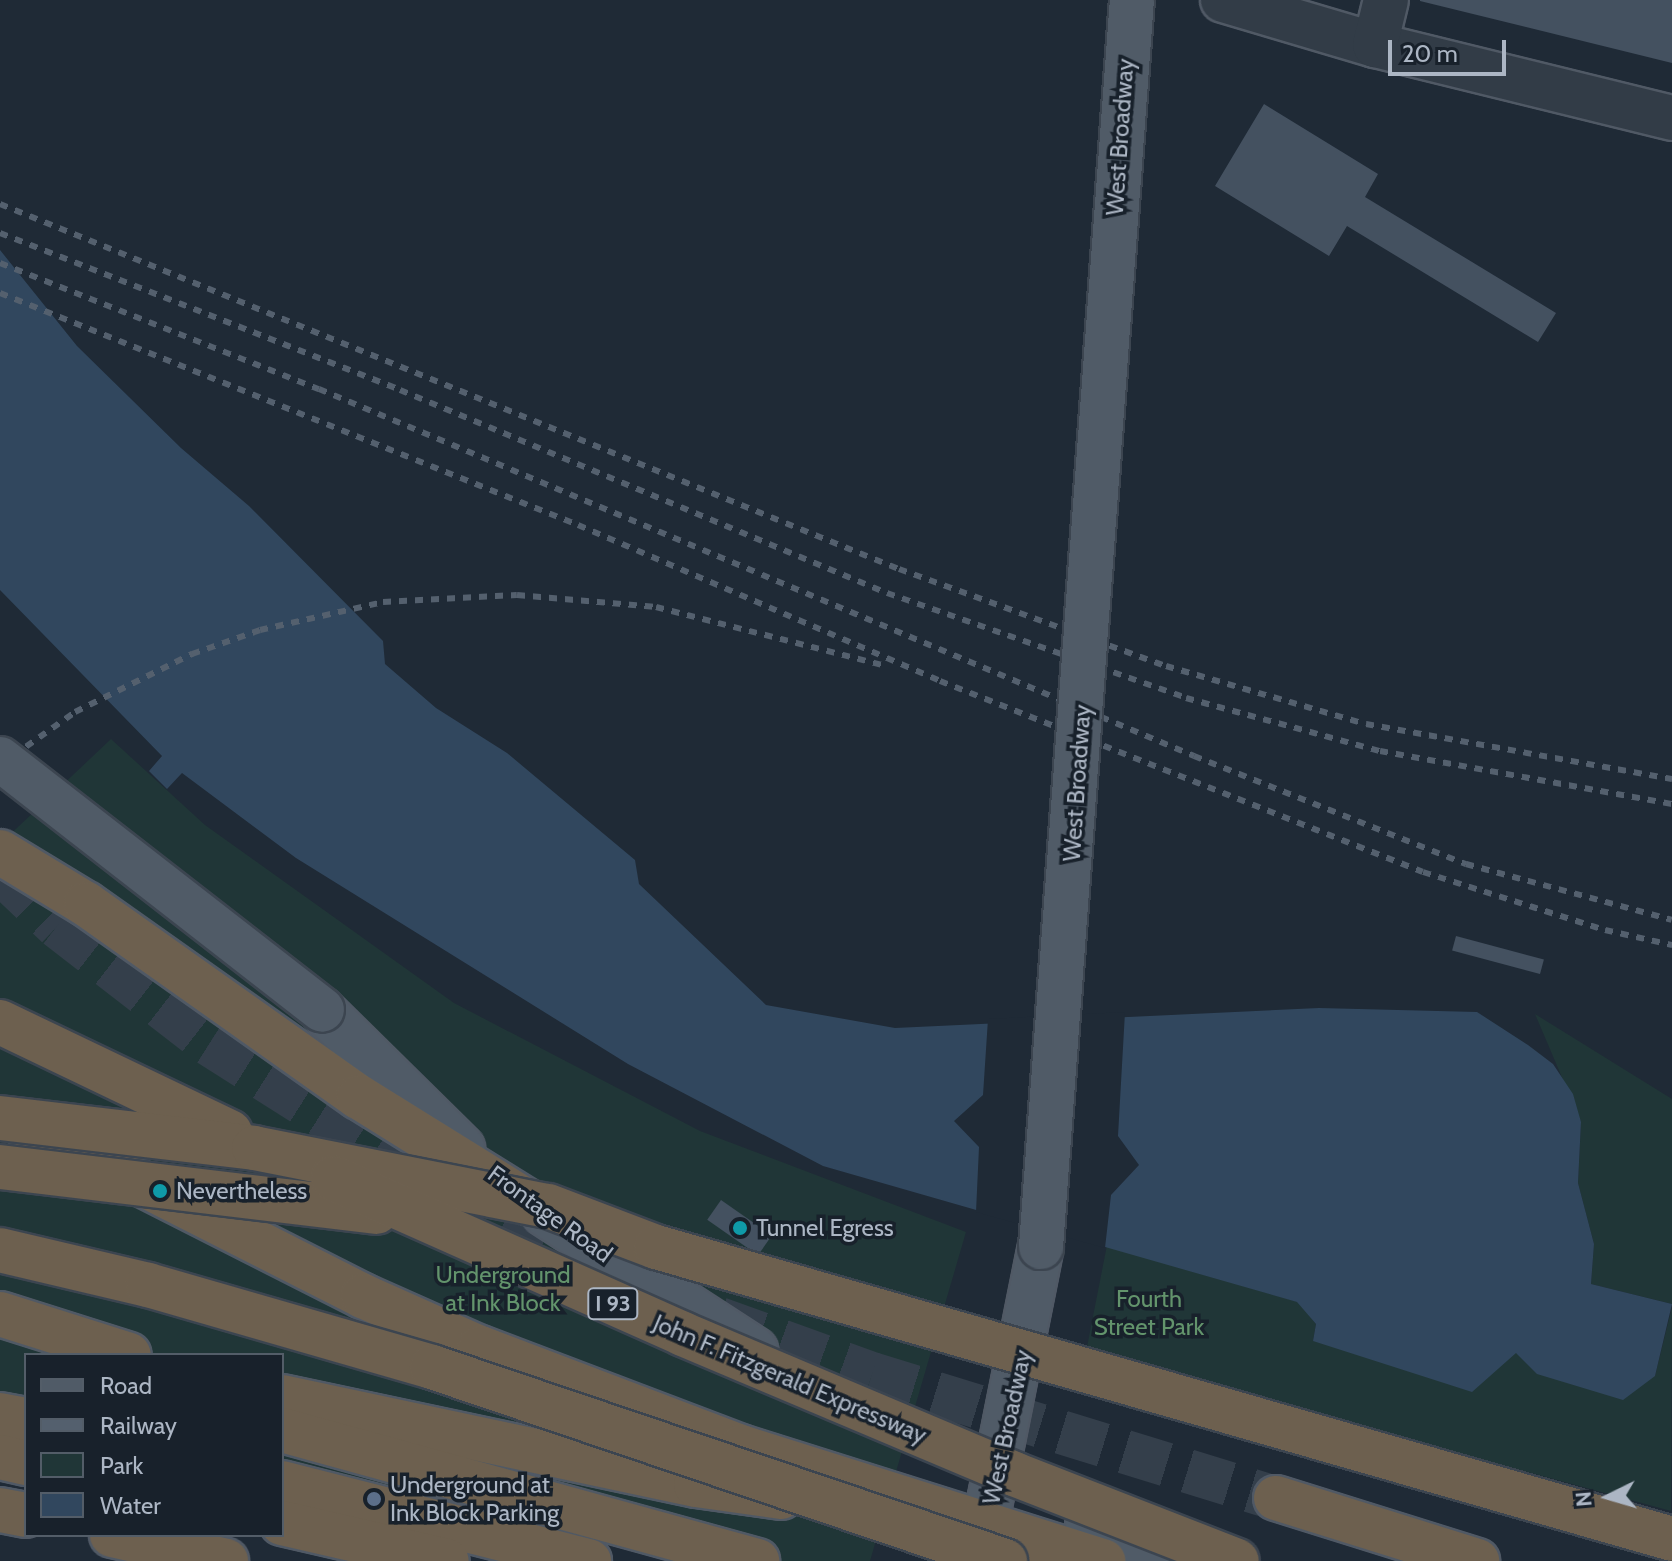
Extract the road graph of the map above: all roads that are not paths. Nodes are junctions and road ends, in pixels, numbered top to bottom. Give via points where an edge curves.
1 (1132, 0) edge
2 (1223, 0) edge
3 (1386, 0) edge
4 (1375, 45) junction
5 (1672, 118) edge
6 (0, 759) edge
7 (0, 852) edge
8 (0, 1022) edge
9 (0, 1112) edge
10 (0, 1118) edge
11 (0, 1167) edge
12 (530, 1203) junction
13 (656, 1247) junction
14 (0, 1250) edge
15 (0, 1314) edge
16 (0, 1346) edge
17 (123, 1353) edge
18 (24, 1355) edge
19 (284, 1397) edge
20 (0, 1415) edge
21 (24, 1420) edge
22 (284, 1431) edge
23 (0, 1457) edge
24 (24, 1463) edge
25 (996, 1476) junction
26 (284, 1484) edge
27 (1276, 1498) tunnel mouth
28 (0, 1510) edge
29 (24, 1515) edge
30 (284, 1523) edge
31 (121, 1537) edge
32 (1672, 1539) edge
33 (989, 1550) edge
34 (226, 1561) edge
35 (447, 1561) edge
36 (589, 1561) edge
37 (757, 1561) edge
38 (1103, 1561) edge
39 (1174, 1561) edge
40 (1237, 1561) edge
41 (1477, 1561) edge

1 - 25 main road, West Broadway, bridge via 1041,1247
2 - 4 street
3 - 4 street
4 - 5 street
6 - 12 main road, Frontage Road, bridge via 322,1010 436,1127
7 - 12 highway via 86,904 292,1049
8 - 40 highway, John F. Fitzgerald Expressway / I 93, bridge via 217,1126 683,1334 1014,1474
9 - 33 highway, bridge via 363,1296 480,1348
10 - 13 highway, bridge via 160,1135 379,1169 548,1206
11 - 13 highway, bridge via 356,1209 546,1239
12 - 25 main road, Frontage Road via 726,1333 916,1441
13 - 32 highway, bridge
14 - 33 highway, bridge via 148,1285 432,1367
15 - 17 highway
16 - 18 highway
19 - 33 highway
20 - 21 highway
22 - 37 highway
23 - 24 highway
25 - 33 main road, West Broadway
25 - 39 main road, Frontage Road
26 - 36 highway
27 - 41 highway
28 - 29 highway
30 - 35 highway
31 - 34 highway
33 - 38 highway

